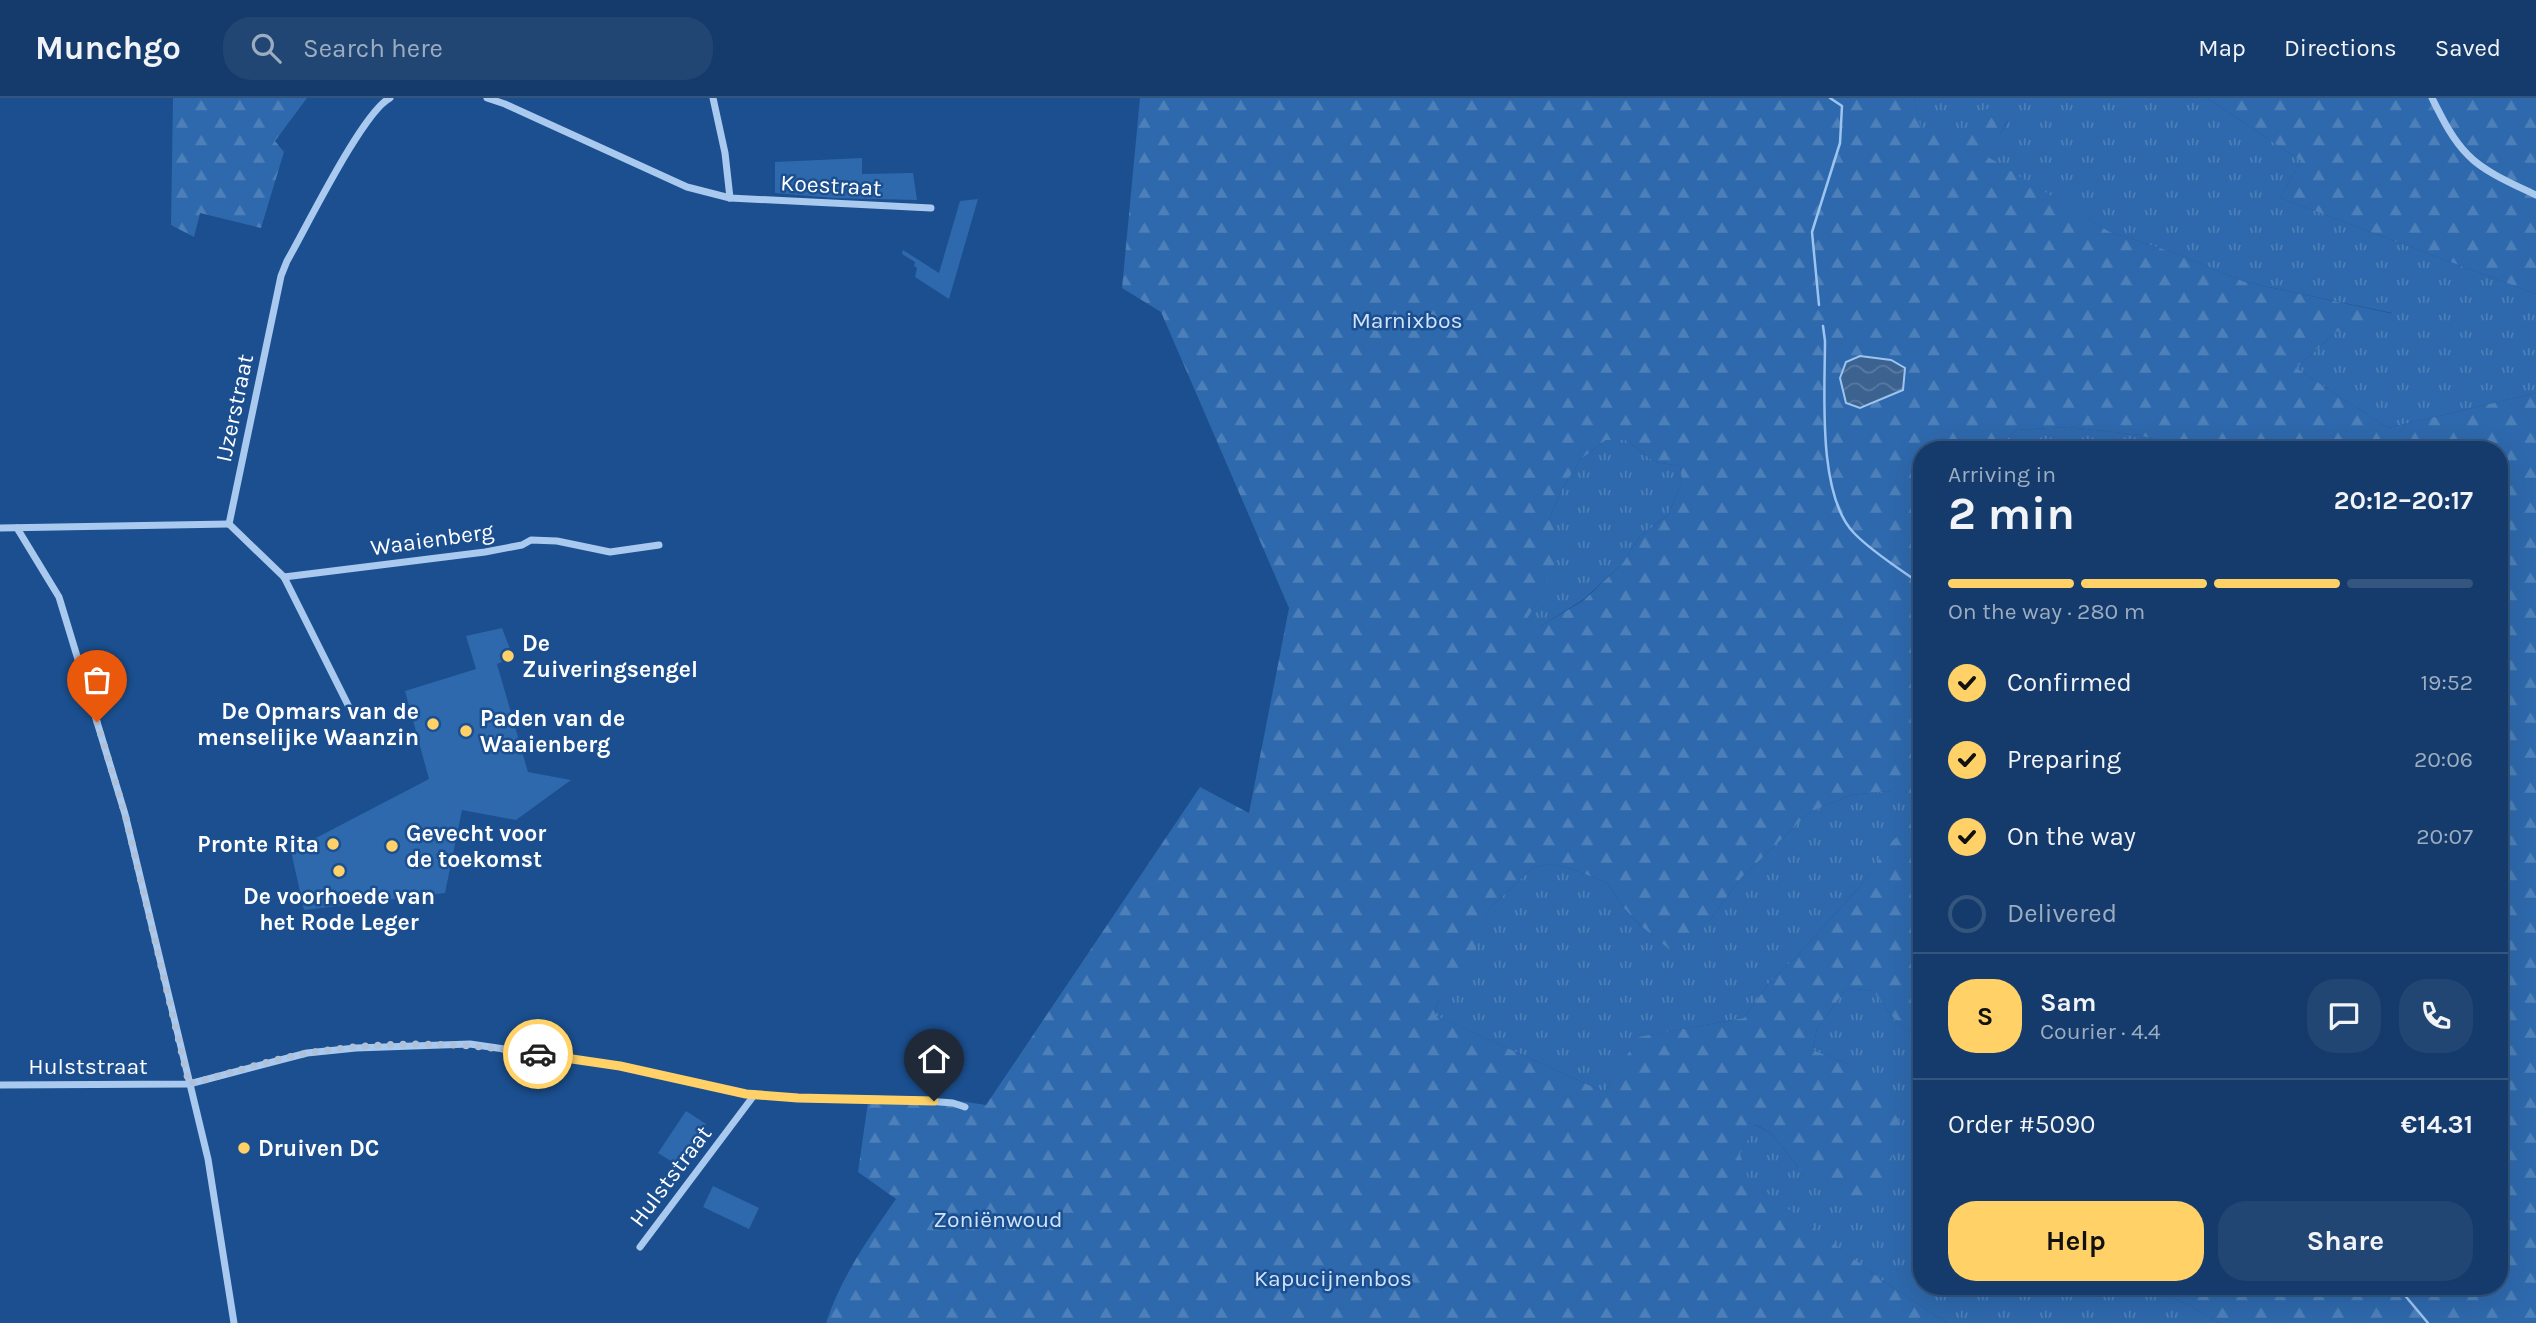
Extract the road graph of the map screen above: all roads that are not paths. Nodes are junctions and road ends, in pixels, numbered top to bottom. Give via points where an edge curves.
1 (487, 98) edge
2 (713, 98) edge
3 (2432, 98) edge
4 (387, 99) edge
5 (2536, 195) edge
6 (730, 198) junction
7 (931, 208) dead end
8 (229, 524) junction
9 (0, 528) edge
10 (17, 528) junction
11 (659, 545) dead end
12 (284, 577) junction
13 (352, 713) dead end
14 (189, 1084) junction
15 (0, 1085) edge
16 (755, 1094) junction
17 (965, 1107) dead end
18 (640, 1247) dead end
19 (234, 1323) edge

1 - 6 street, Koestraat via 687,187
2 - 6 street
3 - 5 street via 2469,157
4 - 8 street, IJzerstraat via 350,148 281,276
6 - 7 street, Koestraat
8 - 10 street
8 - 12 street
9 - 10 street
10 - 14 street via 59,597 125,814
11 - 12 street, Waaienberg via 610,552 531,540 485,552
12 - 13 street
14 - 15 street, Hulststraat
14 - 16 street, Hulststraat via 307,1053 470,1044 620,1066
14 - 19 street via 208,1159
16 - 17 street, Hulststraat via 914,1100
16 - 18 street, Hulststraat

